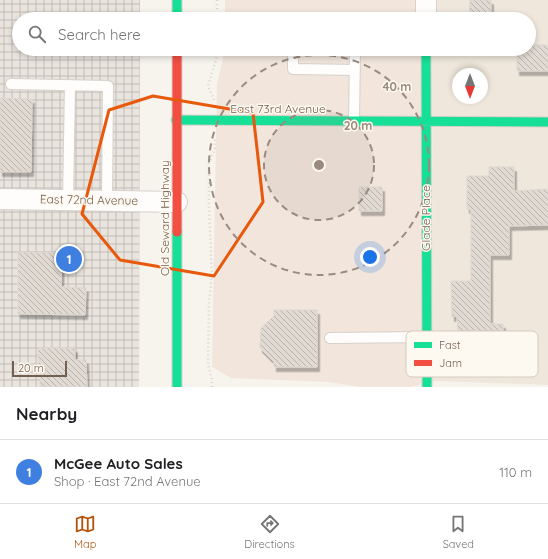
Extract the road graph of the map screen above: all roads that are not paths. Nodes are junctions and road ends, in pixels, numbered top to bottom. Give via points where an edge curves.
1 (177, 0) edge
2 (426, 0) edge
3 (177, 12) edge
4 (426, 12) edge
5 (177, 56) edge
6 (293, 56) edge
7 (355, 56) edge
8 (426, 56) edge
9 (355, 70) junction
10 (11, 84) dead end
11 (70, 85) junction
12 (176, 120) junction
13 (354, 122) junction
14 (426, 122) junction
15 (548, 122) edge
16 (0, 198) edge
17 (68, 200) junction
18 (107, 201) junction
19 (177, 202) junction
20 (426, 331) edge
21 (406, 337) edge
22 (330, 338) dead end
23 (427, 377) edge
24 (177, 387) edge
25 (427, 387) edge

1 - 3 street
2 - 4 street
5 - 12 street, Old Seward Highway
6 - 9 lane via 293,69
7 - 9 lane
8 - 14 street, Glade Place
9 - 13 lane
10 - 11 lane
11 - 17 lane
11 - 18 lane via 108,86
12 - 13 street, East 73rd Avenue
12 - 19 street, Old Seward Highway
13 - 14 street, East 73rd Avenue
14 - 15 street, East 73rd Avenue
14 - 20 street, Glade Place
16 - 17 street, East 72nd Avenue
17 - 18 street, East 72nd Avenue
18 - 19 street, East 72nd Avenue
19 - 24 street, Old Seward Highway
21 - 22 lane
23 - 25 street, Glade Place

